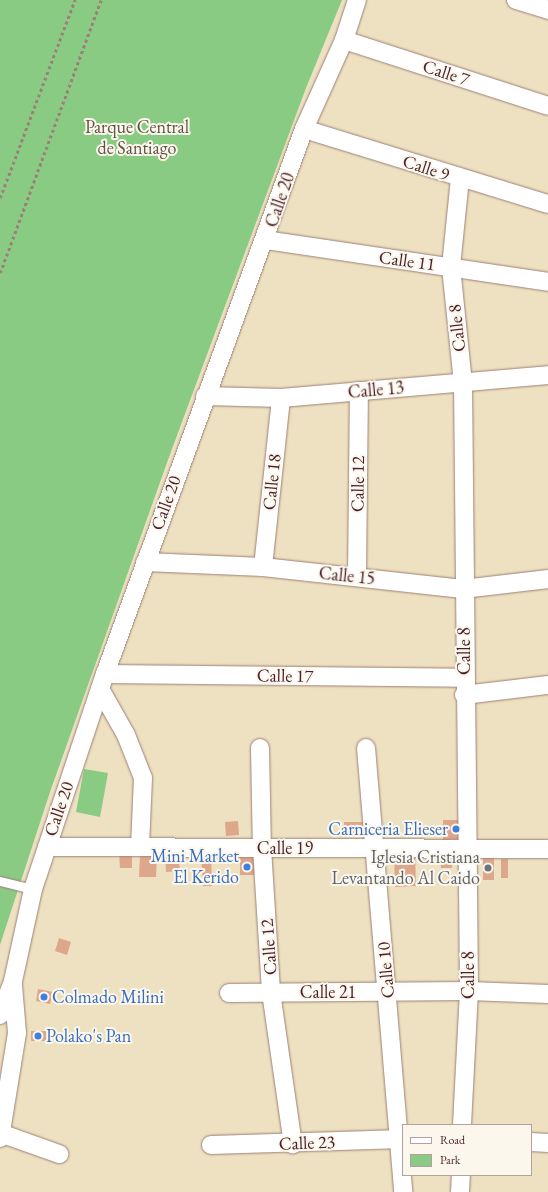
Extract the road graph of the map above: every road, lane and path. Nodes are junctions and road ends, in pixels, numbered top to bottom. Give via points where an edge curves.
1 (75, 0) edge
2 (101, 0) edge
3 (357, 0) edge
4 (516, 0) edge
5 (548, 10) edge
6 (344, 40) junction
7 (548, 106) edge
8 (304, 129) junction
9 (460, 178) junction
10 (0, 198) edge
11 (548, 204) edge
12 (265, 240) junction
13 (451, 267) junction
14 (0, 273) edge
15 (548, 282) edge
16 (548, 375) edge
17 (463, 383) junction
18 (360, 391) junction
19 (205, 396) junction
20 (281, 398) junction
21 (145, 562) junction
22 (263, 567) junction
23 (357, 577) junction
24 (548, 579) edge
25 (463, 589) junction
26 (102, 682) junction
27 (548, 685) edge
28 (464, 686) junction
29 (260, 748) dead end
30 (366, 748) dead end
31 (47, 847) junction
32 (140, 847) junction
33 (262, 848) junction
34 (376, 848) junction
35 (466, 848) junction
36 (548, 849) edge
37 (0, 881) edge
38 (33, 889) junction
39 (13, 980) junction
40 (272, 992) junction
41 (469, 992) junction
42 (387, 993) junction
43 (229, 994) dead end
44 (548, 994) edge
45 (0, 1015) edge
46 (462, 1124) edge
47 (0, 1135) edge
48 (401, 1139) edge
49 (532, 1142) edge
50 (548, 1143) edge
51 (293, 1144) junction
52 (211, 1145) dead end
53 (59, 1154) dead end
54 (402, 1166) edge
55 (402, 1176) edge
56 (461, 1176) edge
57 (403, 1192) edge
58 (460, 1192) edge

1 - 10 path
2 - 14 path
3 - 6 street, Calle 20
4 - 5 street
6 - 7 street, Calle 7
6 - 8 street, Calle 20
8 - 9 street, Calle 9
8 - 12 street, Calle 20
9 - 11 street, Calle 9
9 - 13 street, Calle 8
12 - 13 street, Calle 11
12 - 19 street, Calle 20
13 - 15 street, Calle 11
13 - 17 street, Calle 8
16 - 17 street, Calle 13
17 - 18 street, Calle 13
17 - 25 street, Calle 8
18 - 20 street, Calle 13
18 - 23 street, Calle 12
19 - 20 street, Calle 13
19 - 21 street, Calle 20
20 - 22 street, Calle 18
21 - 22 street, Calle 15
21 - 26 street, Calle 20
22 - 23 street, Calle 15
23 - 25 street, Calle 15
24 - 25 street, Calle 15
25 - 28 street, Calle 8
26 - 28 street, Calle 17
26 - 31 street, Calle 20
26 - 32 street via 143,778
27 - 28 street, Calle 17
28 - 35 street, Calle 8
29 - 33 street, Calle 12
30 - 34 street, Calle 10
31 - 32 street, Calle 19
31 - 38 street, Calle 20
32 - 33 street, Calle 19
33 - 34 street, Calle 19
33 - 40 street, Calle 12
34 - 35 street, Calle 19
34 - 42 street, Calle 10
35 - 36 street, Calle 19
35 - 41 street, Calle 8
37 - 38 lane
38 - 39 street, Calle 20
39 - 45 street, Calle 20
39 - 47 street via 17,1033
40 - 42 street, Calle 21
40 - 43 street, Calle 21
40 - 51 street, Calle 12
41 - 42 street, Calle 21
41 - 44 street, Calle 21
41 - 46 street, Calle 8
42 - 48 street, Calle 10
47 - 53 street
48 - 51 street, Calle 23
48 - 54 street, Calle 10
49 - 50 street
51 - 52 street, Calle 23
55 - 57 street, Calle 10
56 - 58 street

